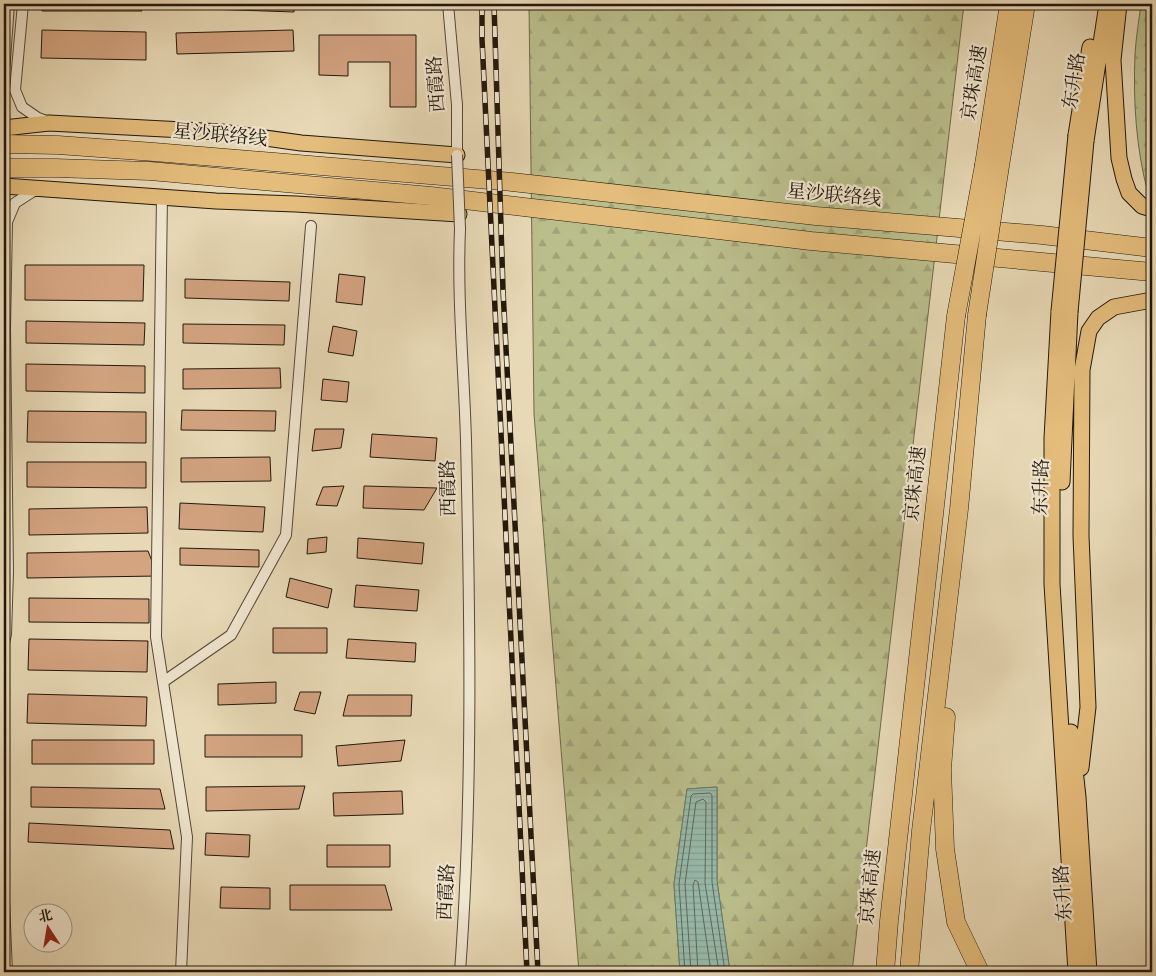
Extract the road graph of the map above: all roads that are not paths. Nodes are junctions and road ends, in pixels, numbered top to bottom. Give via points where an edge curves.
1 (9, 4) edge
2 (23, 4) edge
3 (448, 4) edge
4 (1009, 4) edge
5 (1026, 4) edge
6 (1096, 4) edge
7 (1107, 4) edge
8 (1119, 4) edge
9 (4, 73) edge
10 (50, 123) junction
11 (4, 128) edge
12 (1081, 138) junction
13 (4, 144) edge
14 (458, 155) junction
15 (992, 165) junction
16 (4, 168) edge
17 (4, 186) edge
18 (42, 189) junction
19 (162, 196) junction
20 (1152, 209) edge
21 (460, 222) junction
22 (311, 226) dead end
23 (1152, 248) edge
24 (1152, 272) edge
25 (1152, 300) edge
26 (1064, 312) junction
27 (959, 509) junction
28 (4, 643) edge
29 (163, 682) junction
30 (1152, 751) edge
31 (1078, 797) junction
32 (1152, 826) edge
33 (4, 901) edge
34 (7, 972) edge
35 (181, 972) edge
36 (460, 972) edge
37 (883, 972) edge
38 (909, 972) edge
39 (980, 972) edge
40 (1076, 972) edge
41 (1089, 972) edge

1 - 9 street
2 - 10 street via 15,90 22,107
3 - 14 street, 西霞路
4 - 15 highway, 京珠高速
5 - 15 highway, 京珠高速
6 - 12 main road, 东升路
7 - 12 main road, 东升路
8 - 20 main road via 1113,60 1119,158 1129,193 1142,206
10 - 11 main road
10 - 14 main road via 222,132 301,143
12 - 26 main road, 东升路, bridge
13 - 23 highway, 星沙联络线 via 154,152 512,182 816,216 1042,235
14 - 21 street, 西霞路, bridge
15 - 27 highway, 京珠高速, bridge
15 - 37 highway, 京珠高速, bridge via 956,316
16 - 24 highway via 150,171 413,194 811,241
17 - 18 main road
18 - 19 main road
18 - 28 street via 15,203 7,222 8,572
19 - 21 main road
19 - 29 street via 156,637
21 - 36 street, 西霞路 via 469,762 466,891
22 - 29 street via 286,535 231,635
25 - 31 main road via 1114,307 1098,318 1089,331 1082,370 1081,536 1088,707
26 - 31 main road, 东升路 via 1059,582
26 - 40 main road, 东升路 via 1052,438 1052,584
27 - 38 highway, 京珠高速 via 921,831
27 - 39 highway via 942,769 945,839 956,922
29 - 35 street via 187,837
30 - 32 lane
31 - 41 main road, 东升路
33 - 34 street

